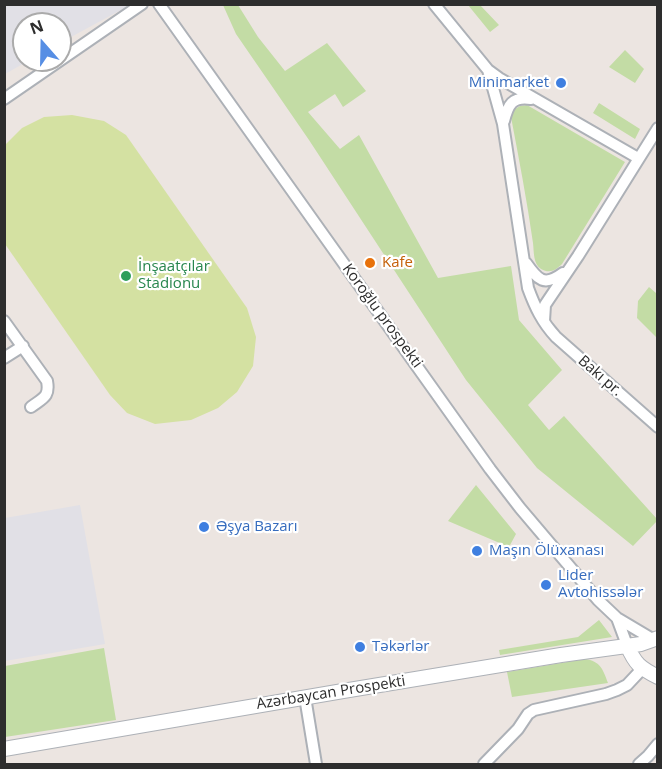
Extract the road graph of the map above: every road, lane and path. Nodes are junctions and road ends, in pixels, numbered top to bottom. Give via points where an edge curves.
1 (142, 4) edge
2 (159, 4) edge
3 (434, 4) edge
4 (488, 70) junction
5 (4, 99) edge
6 (534, 100) junction
7 (503, 124) junction
8 (657, 128) edge
9 (638, 158) junction
10 (524, 260) junction
11 (568, 270) junction
12 (4, 321) edge
13 (544, 324) junction
14 (23, 346) junction
15 (4, 358) edge
16 (31, 407) dead end
17 (657, 427) edge
18 (616, 618) junction
19 (656, 644) edge
20 (627, 645) junction
21 (642, 669) junction
22 (657, 677) edge
23 (305, 697) junction
24 (657, 744) edge
25 (4, 749) edge
26 (316, 765) edge
27 (484, 765) edge
28 (639, 765) edge

1 - 5 street
2 - 18 street, Koroğlu prospekti via 490,469
3 - 4 street
4 - 6 street
4 - 7 street, Bakı pr.
6 - 7 street via 524,98 511,103
6 - 9 street
7 - 10 street, Bakı pr.
8 - 9 street
9 - 11 street
10 - 11 street via 544,281
10 - 13 street, Bakı pr. via 528,288
11 - 13 street via 545,305
12 - 14 street
13 - 17 street, Bakı pr.
14 - 15 street
14 - 16 street via 49,389
18 - 19 street
18 - 20 street
19 - 20 street, Azərbaycan Prospekti
20 - 21 street
20 - 23 street, Azərbaycan Prospekti
21 - 22 street
21 - 27 street via 617,690 534,710
23 - 25 street, Azərbaycan Prospekti
23 - 26 street
24 - 28 street

